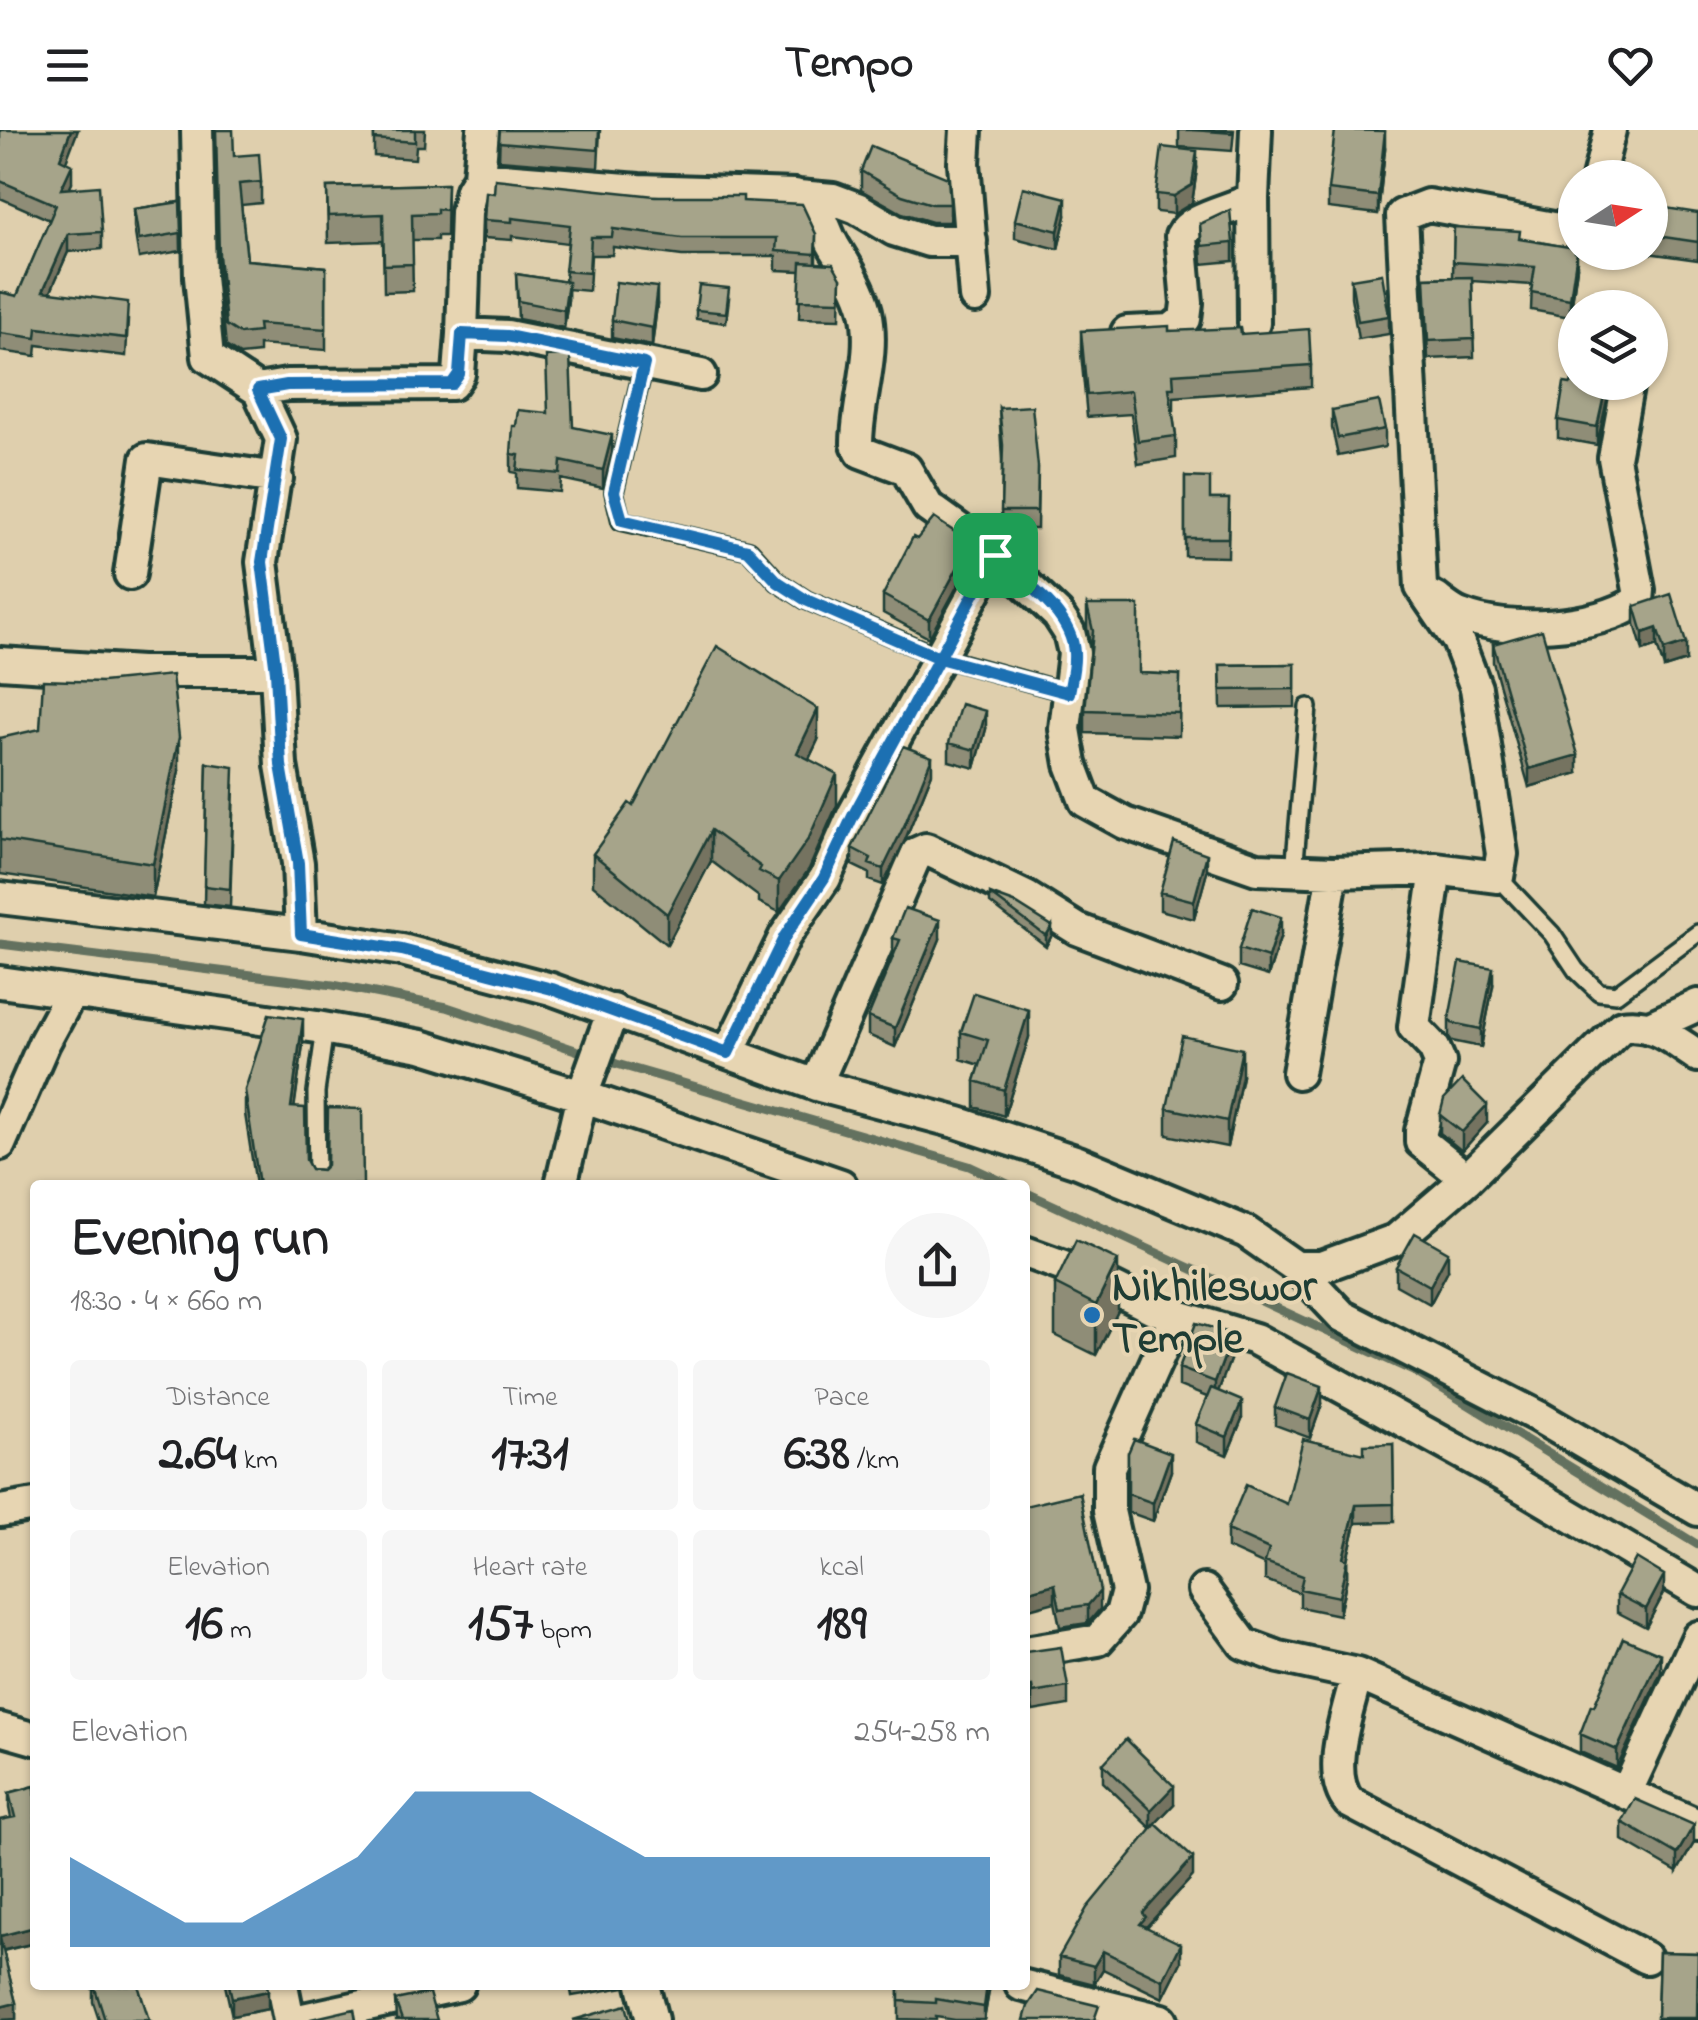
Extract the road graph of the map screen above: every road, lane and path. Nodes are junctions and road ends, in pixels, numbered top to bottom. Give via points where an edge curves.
1 (197, 130) edge
2 (483, 130) edge
3 (966, 130) edge
4 (1256, 130) edge
5 (1610, 130) edge
6 (1602, 160) edge
7 (478, 177) junction
8 (794, 195) junction
9 (1253, 198) junction
10 (1558, 229) edge
11 (970, 241) junction
12 (975, 297) dead end
13 (1254, 323) dead end
14 (462, 334) junction
15 (1100, 334) edge
16 (644, 364) junction
17 (701, 376) dead end
18 (258, 390) junction
19 (1625, 400) edge
20 (277, 478) junction
21 (995, 555) junction
22 (130, 574) dead end
23 (1421, 587) junction
24 (939, 658) junction
25 (0, 663) edge
26 (276, 672) junction
27 (1069, 693) junction
28 (1308, 707) dead end
29 (1436, 869) junction
30 (1294, 872) junction
31 (1332, 872) junction
32 (1498, 877) junction
33 (0, 898) edge
34 (1698, 933) edge
35 (301, 934) junction
36 (0, 982) edge
37 (1222, 984) dead end
38 (71, 993) junction
39 (1698, 1005) edge
40 (609, 1021) junction
41 (1652, 1026) junction
42 (325, 1029) junction
43 (728, 1053) junction
44 (1698, 1056) edge
45 (1298, 1073) dead end
46 (816, 1085) junction
47 (585, 1087) junction
48 (0, 1144) edge
49 (1467, 1179) junction
50 (317, 1180) edge
51 (562, 1180) edge
52 (828, 1180) edge
53 (1030, 1254) edge
54 (1296, 1267) junction
55 (1176, 1314) junction
56 (30, 1506) edge
57 (1698, 1510) edge
58 (0, 1511) edge
59 (1204, 1590) dead end
60 (1698, 1591) edge
61 (1698, 1636) edge
62 (1030, 1651) edge
63 (1357, 1674) junction
64 (0, 1730) edge
65 (30, 1737) edge
66 (1626, 1792) junction
67 (1698, 1825) edge
68 (1646, 1958) dead end
69 (1030, 1987) edge
70 (283, 1990) edge
71 (436, 1990) edge
72 (644, 1990) edge
73 (289, 2020) edge
74 (299, 2020) edge
75 (652, 2020) edge
76 (1162, 2020) edge

1 - 18 street via 208,357
2 - 7 street
3 - 11 street
4 - 9 street
5 - 6 street
7 - 8 street
7 - 14 street via 466,212
8 - 11 street via 833,199 929,242
8 - 21 street via 816,206 866,311 856,444 861,452 906,468 928,507
9 - 13 street
9 - 15 street via 1184,228 1187,304 1172,330
10 - 23 street via 1428,205 1402,215
11 - 12 street
14 - 16 street via 507,336
14 - 18 street via 452,384
16 - 17 street
16 - 24 lane via 614,492 622,520 748,550 806,600
18 - 20 street via 281,439
19 - 23 street via 1614,458 1638,601 1564,624 1508,627 1458,615
20 - 22 street via 147,459
20 - 26 street via 262,562
21 - 24 street
21 - 27 street via 1069,632
23 - 32 street via 1458,640 1476,688 1502,854
24 - 27 lane
24 - 43 street
25 - 26 street
26 - 35 street
27 - 30 street via 1070,764 1085,801 1124,823 1257,870
28 - 30 lane
29 - 31 street
29 - 32 street
29 - 49 street via 1414,1027 1440,1062 1421,1142
30 - 31 street
31 - 45 street
32 - 34 lane via 1599,992 1616,994
33 - 35 street
35 - 40 street via 402,950 552,989
36 - 38 street
37 - 46 street via 1077,929 926,849 916,853
38 - 42 street
38 - 48 street
39 - 41 street
40 - 43 street
40 - 47 street
41 - 44 street
41 - 49 street via 1622,1026
42 - 47 street
42 - 50 lane via 316,1092
43 - 46 street
46 - 54 street via 1078,1162 1246,1232
47 - 51 street
47 - 52 street
49 - 54 street via 1396,1239 1321,1267
53 - 55 street
54 - 57 street via 1342,1316 1537,1416
55 - 60 street via 1256,1339
55 - 62 street via 1109,1467 1109,1511 1128,1591 1121,1614 1098,1640
56 - 58 street
59 - 63 street via 1244,1644
61 - 66 street
63 - 66 street
63 - 68 street via 1336,1770 1340,1792 1350,1802
64 - 65 street
66 - 67 street
69 - 76 street
70 - 73 street
71 - 74 street
72 - 75 street

